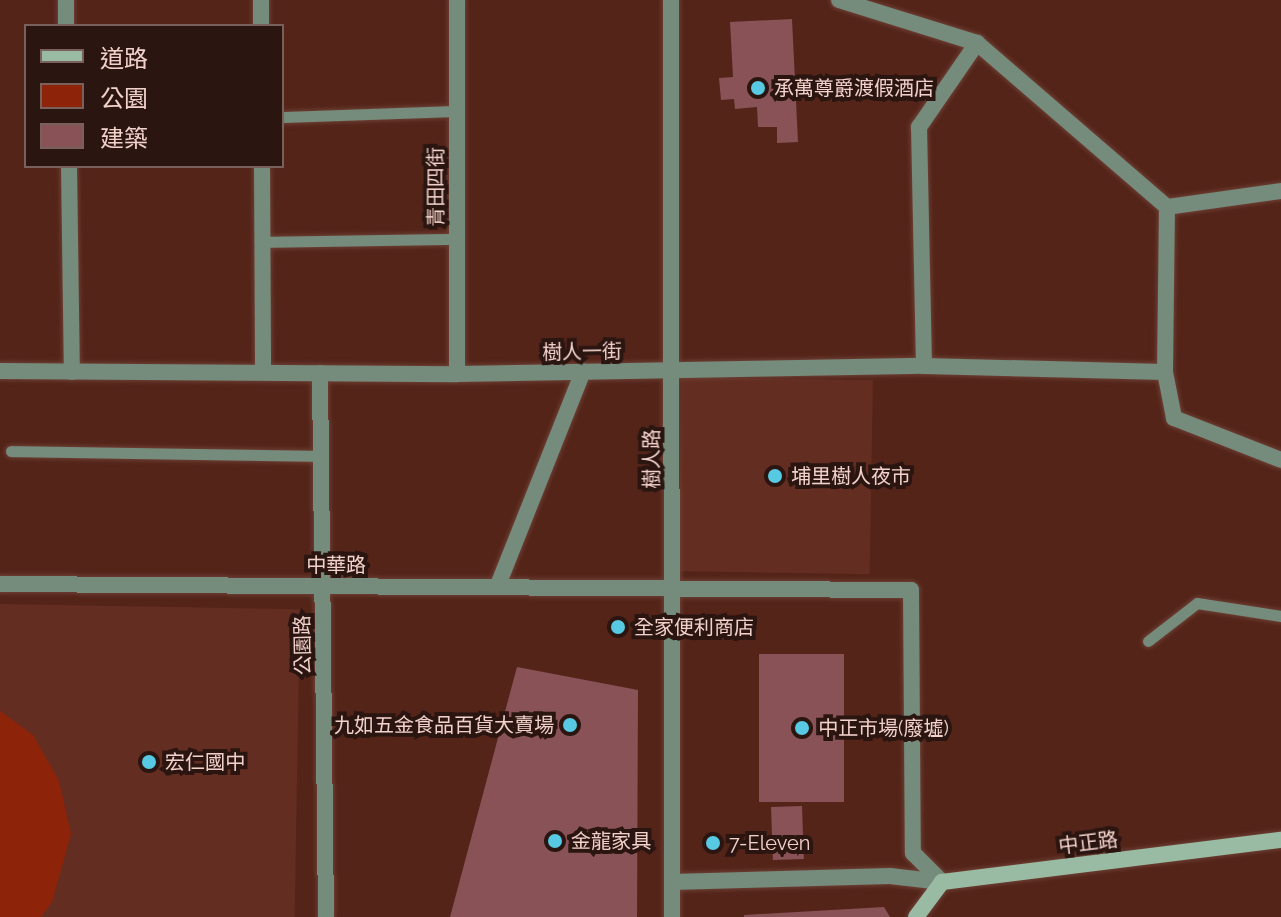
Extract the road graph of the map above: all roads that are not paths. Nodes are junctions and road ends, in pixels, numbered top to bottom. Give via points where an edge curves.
1 (66, 0) edge
2 (261, 0) edge
3 (457, 0) edge
4 (671, 0) edge
5 (840, 0) edge
6 (66, 24) edge
7 (261, 24) edge
8 (977, 43) junction
9 (457, 111) junction
10 (284, 117) edge
11 (69, 168) edge
12 (262, 168) edge
13 (1281, 191) edge
14 (1167, 207) junction
15 (456, 239) junction
16 (262, 242) junction
17 (924, 366) junction
18 (0, 371) edge
19 (583, 371) junction
20 (672, 371) junction
21 (72, 372) junction
22 (263, 372) junction
23 (1165, 372) junction
24 (320, 373) junction
25 (457, 374) junction
26 (11, 451) dead end
27 (320, 456) junction
28 (1281, 460) edge
29 (0, 584) edge
30 (498, 585) junction
31 (322, 586) junction
32 (672, 591) junction
33 (1281, 616) edge
34 (1148, 641) dead end
35 (1281, 840) edge
36 (672, 882) junction
37 (942, 882) junction
38 (326, 917) edge
39 (672, 917) edge
40 (916, 917) edge

1 - 6 street
2 - 7 street
3 - 9 street, 青田四街
4 - 20 street, 樹人路
5 - 8 street
8 - 14 street
8 - 17 street via 919,127
9 - 10 lane
9 - 15 street, 青田四街
11 - 21 street
12 - 16 street
13 - 14 street
14 - 23 street
15 - 16 lane
15 - 25 street, 青田四街
16 - 22 street
17 - 20 street, 樹人一街
17 - 23 street, 樹人一街
18 - 21 street, 樹人一街
19 - 20 street, 樹人一街
19 - 25 street, 樹人一街
19 - 30 street
20 - 32 street, 樹人路
21 - 22 street, 樹人一街
22 - 24 street, 樹人一街
23 - 28 street via 1174,418
24 - 25 street, 樹人一街
24 - 27 street, 公園路
26 - 27 lane
27 - 31 street, 公園路
29 - 31 street, 中華路
30 - 31 street, 中華路
30 - 32 street, 中華路
31 - 38 street, 公園路
32 - 36 street, 樹人路
32 - 37 street, 中華路 via 911,590 913,853
33 - 34 lane via 1197,603
35 - 37 main road, 中正路
36 - 37 street via 890,876
36 - 39 street, 樹人路
37 - 40 main road

